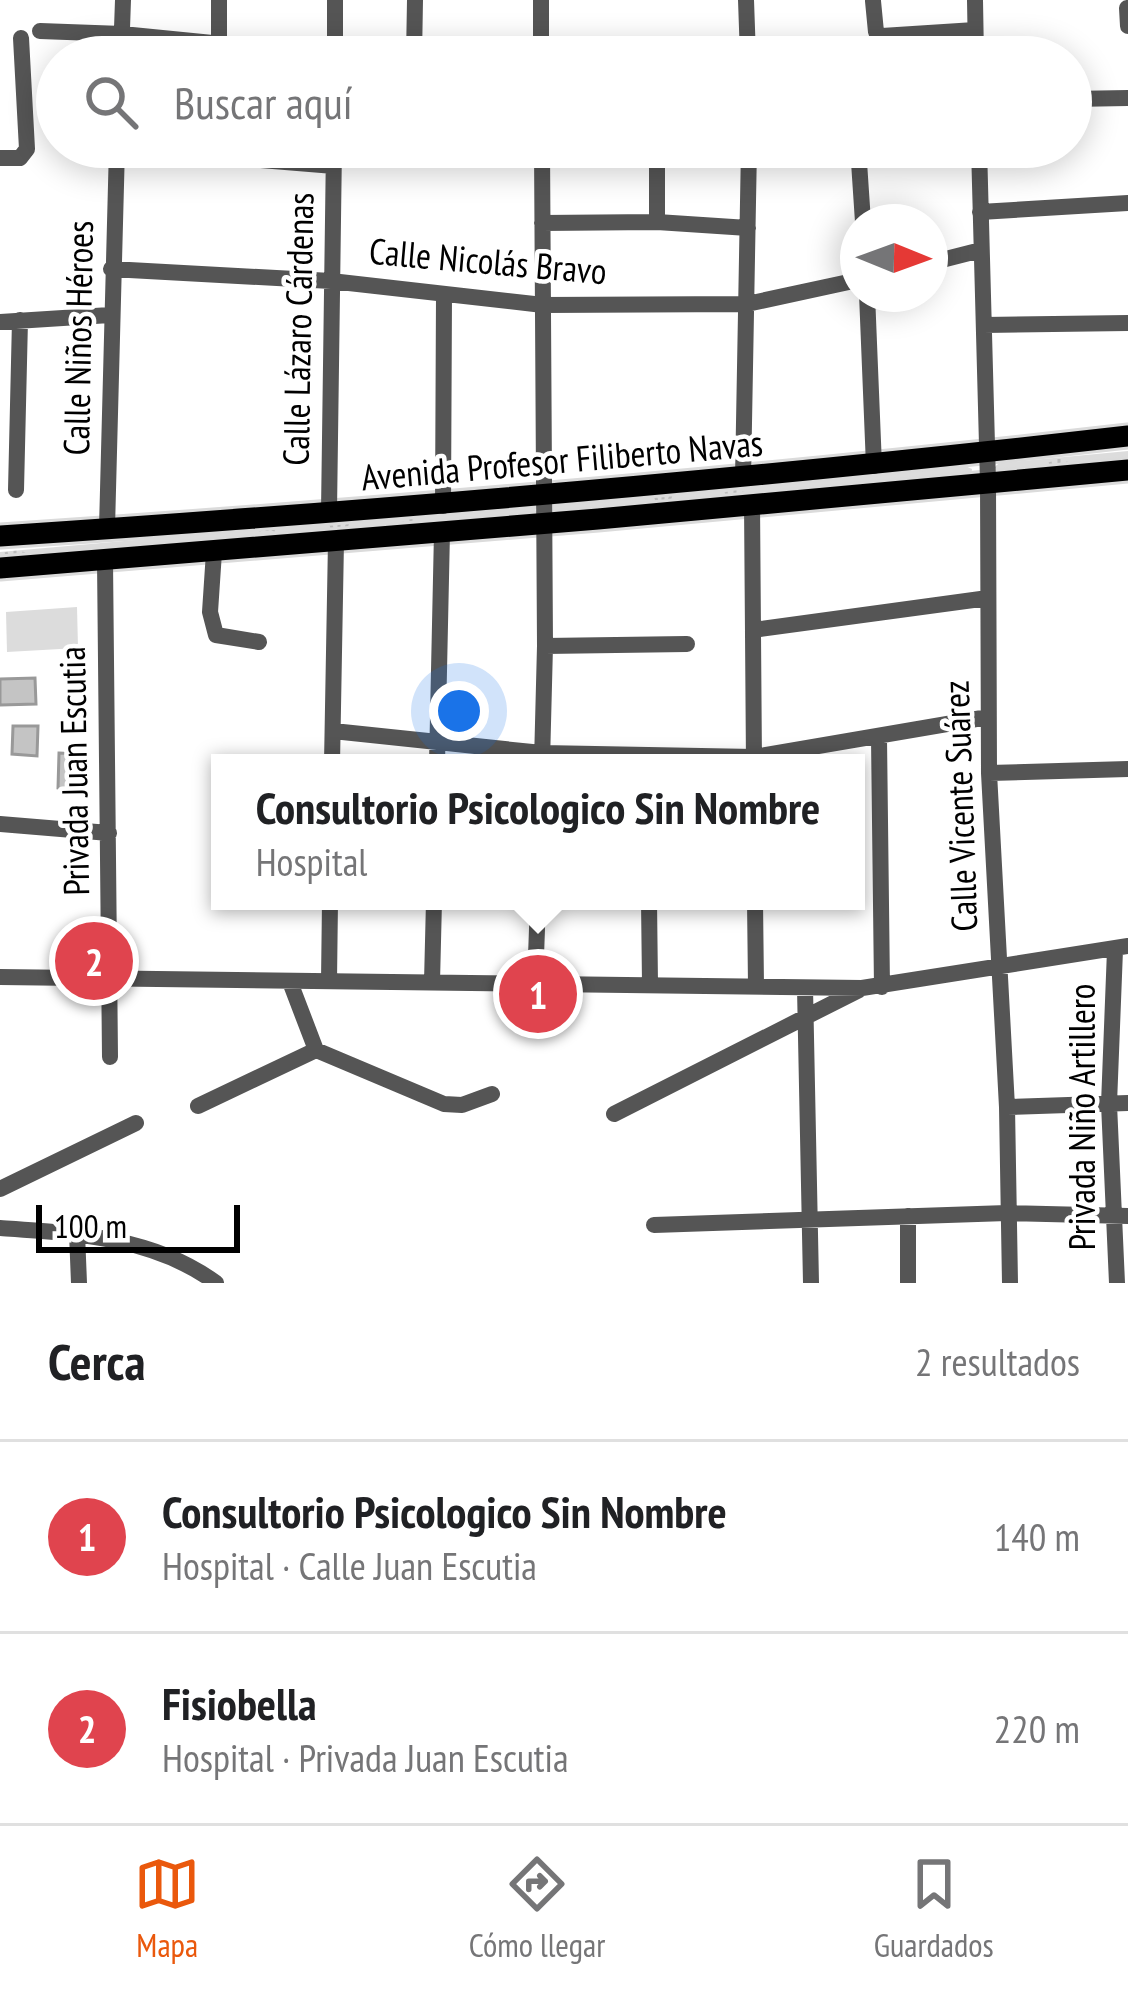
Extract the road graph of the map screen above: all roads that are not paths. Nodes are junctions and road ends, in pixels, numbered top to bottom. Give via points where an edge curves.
1 (123, 0) edge
2 (219, 0) edge
3 (335, 0) edge
4 (415, 0) edge
5 (541, 0) edge
6 (746, 0) edge
7 (975, 0) edge
8 (873, 1) edge
9 (1127, 8) edge
10 (1128, 26) edge
11 (975, 30) junction
12 (40, 32) dead end
13 (122, 34) junction
14 (146, 36) edge
15 (219, 36) edge
16 (335, 36) edge
17 (414, 36) edge
18 (541, 36) edge
19 (747, 36) edge
20 (975, 36) edge
21 (21, 38) dead end
22 (1128, 98) edge
23 (1092, 99) edge
24 (0, 158) edge
25 (115, 168) edge
26 (334, 168) edge
27 (542, 168) edge
28 (657, 168) edge
29 (749, 168) edge
30 (859, 168) edge
31 (979, 168) edge
32 (1128, 203) edge
33 (861, 204) edge
34 (980, 212) junction
35 (657, 222) junction
36 (542, 224) junction
37 (748, 228) junction
38 (981, 250) junction
39 (948, 258) edge
40 (111, 269) junction
41 (332, 280) junction
42 (840, 284) edge
43 (444, 295) junction
44 (746, 304) junction
45 (543, 305) junction
46 (868, 312) edge
47 (110, 315) junction
48 (20, 320) junction
49 (0, 322) edge
50 (1128, 322) edge
51 (984, 326) junction
52 (1128, 436) edge
53 (986, 452) junction
54 (874, 466) junction
55 (1128, 470) edge
56 (743, 478) junction
57 (988, 482) junction
58 (16, 490) dead end
59 (544, 497) junction
60 (752, 503) junction
61 (443, 506) junction
62 (329, 511) junction
63 (544, 523) junction
64 (107, 529) junction
65 (442, 532) junction
66 (0, 536) edge
67 (336, 541) junction
68 (214, 552) junction
69 (105, 561) junction
70 (0, 568) edge
71 (988, 598) junction
72 (753, 630) junction
73 (259, 642) dead end
74 (687, 644) dead end
75 (545, 646) junction
76 (988, 717) junction
77 (333, 731) junction
78 (879, 738) junction
79 (437, 742) junction
80 (332, 754) edge
81 (437, 754) edge
82 (516, 754) edge
83 (542, 754) edge
84 (754, 754) edge
85 (788, 754) edge
86 (1128, 769) edge
87 (989, 773) junction
88 (0, 824) edge
89 (109, 832) junction
90 (330, 910) edge
91 (434, 910) edge
92 (538, 910) edge
93 (650, 910) edge
94 (755, 910) edge
95 (1122, 948) edge
96 (1000, 969) junction
97 (0, 977) edge
98 (109, 979) junction
99 (329, 981) junction
100 (290, 982) junction
101 (432, 982) junction
102 (535, 984) junction
103 (650, 984) junction
104 (756, 986) junction
105 (882, 987) junction
106 (805, 988) junction
107 (862, 988) junction
108 (806, 1018) junction
109 (316, 1049) junction
110 (110, 1057) dead end
111 (492, 1094) dead end
112 (1119, 1104) edge
113 (198, 1106) dead end
114 (1007, 1107) junction
115 (614, 1114) dead end
116 (136, 1123) dead end
117 (0, 1189) edge
118 (1007, 1213) junction
119 (908, 1216) junction
120 (1121, 1216) edge
121 (810, 1219) junction
122 (654, 1225) dead end
123 (0, 1228) edge
124 (77, 1233) junction
125 (79, 1283) edge
126 (217, 1283) edge
127 (811, 1283) edge
128 (908, 1283) edge
129 (1010, 1283) edge
130 (1117, 1283) edge

1 - 13 street
2 - 15 street
3 - 16 street
4 - 17 street
5 - 18 street
6 - 19 street
7 - 11 street
8 - 11 street via 882,36
9 - 10 street
11 - 20 street
12 - 13 street
13 - 14 street
21 - 24 street via 28,144 24,155
22 - 23 street
25 - 40 street, Calle Niños Héroes
26 - 41 street, Calle Lázaro Cárdenas
27 - 36 street
28 - 35 street
29 - 37 street
30 - 33 street
31 - 34 street, Calle Vicente Suárez
32 - 34 street
34 - 38 street, Calle Vicente Suárez
35 - 36 street
35 - 37 street
36 - 45 street
37 - 44 street
38 - 39 street
38 - 51 street, Calle Vicente Suárez
40 - 41 street, Calle Nicolás Bravo
40 - 47 street, Calle Niños Héroes
41 - 43 street, Calle Nicolás Bravo
41 - 62 street, Calle Lázaro Cárdenas
42 - 44 street, Calle Nicolás Bravo
43 - 45 street, Calle Nicolás Bravo
43 - 61 street
44 - 45 street, Calle Nicolás Bravo
44 - 56 street
45 - 59 street
46 - 54 street
47 - 48 street
47 - 64 street, Calle Niños Héroes
48 - 49 street
48 - 58 street
50 - 51 street
51 - 53 street, Calle Vicente Suárez
52 - 53 main road, Avenida Profesor Filiberto Navas
53 - 54 main road, Avenida Profesor Filiberto Navas
53 - 57 street, Calle Vicente Suárez
54 - 56 main road, Avenida Profesor Filiberto Navas
55 - 57 main road, Avenida Profesor Filiberto Navas
56 - 59 main road, Avenida Profesor Filiberto Navas
57 - 60 main road, Avenida Profesor Filiberto Navas
57 - 71 street, Calle Vicente Suárez
59 - 61 main road, Avenida Profesor Filiberto Navas
59 - 63 street
60 - 63 main road, Avenida Profesor Filiberto Navas
60 - 72 street
61 - 62 main road, Avenida Profesor Filiberto Navas
62 - 64 main road, Avenida Profesor Filiberto Navas
63 - 65 main road, Avenida Profesor Filiberto Navas
63 - 75 street
64 - 66 main road, Avenida Profesor Filiberto Navas
65 - 67 main road, Avenida Profesor Filiberto Navas
65 - 79 street
67 - 68 main road, Avenida Profesor Filiberto Navas
67 - 77 street
68 - 69 main road, Avenida Profesor Filiberto Navas
68 - 73 street via 210,624 216,635
69 - 70 main road, Avenida Profesor Filiberto Navas
69 - 89 street, Privada Juan Escutia
71 - 72 street
71 - 76 street, Calle Vicente Suárez
72 - 84 street
74 - 75 street
75 - 83 street
76 - 78 street
76 - 87 street, Calle Vicente Suárez
77 - 79 street
77 - 80 street
78 - 85 street
78 - 105 street
79 - 81 street
79 - 82 street
86 - 87 street
87 - 96 street, Calle Vicente Suárez
88 - 89 street
89 - 98 street, Privada Juan Escutia
90 - 99 street
91 - 101 street
92 - 102 street
93 - 103 street
94 - 104 street
95 - 96 street
95 - 112 street, Privada Niño Artillero
96 - 105 street
96 - 114 street, Calle Vicente Suárez
97 - 98 street
98 - 100 street
98 - 110 street, Privada Juan Escutia
99 - 100 street
99 - 101 street
100 - 109 street
101 - 102 street
102 - 103 street
103 - 104 street
104 - 106 street
105 - 107 street
106 - 107 street
106 - 108 street
107 - 108 street
108 - 115 street
108 - 121 street
109 - 111 street via 445,1104
109 - 113 street
112 - 114 street
112 - 120 street, Privada Niño Artillero
114 - 118 street, Calle Vicente Suárez
116 - 117 street
118 - 119 street
118 - 120 street
118 - 129 street, Calle Vicente Suárez
119 - 121 street
119 - 128 street
120 - 130 street, Privada Niño Artillero
121 - 122 street
121 - 127 street
123 - 124 street
124 - 125 street
124 - 126 street via 180,1259

